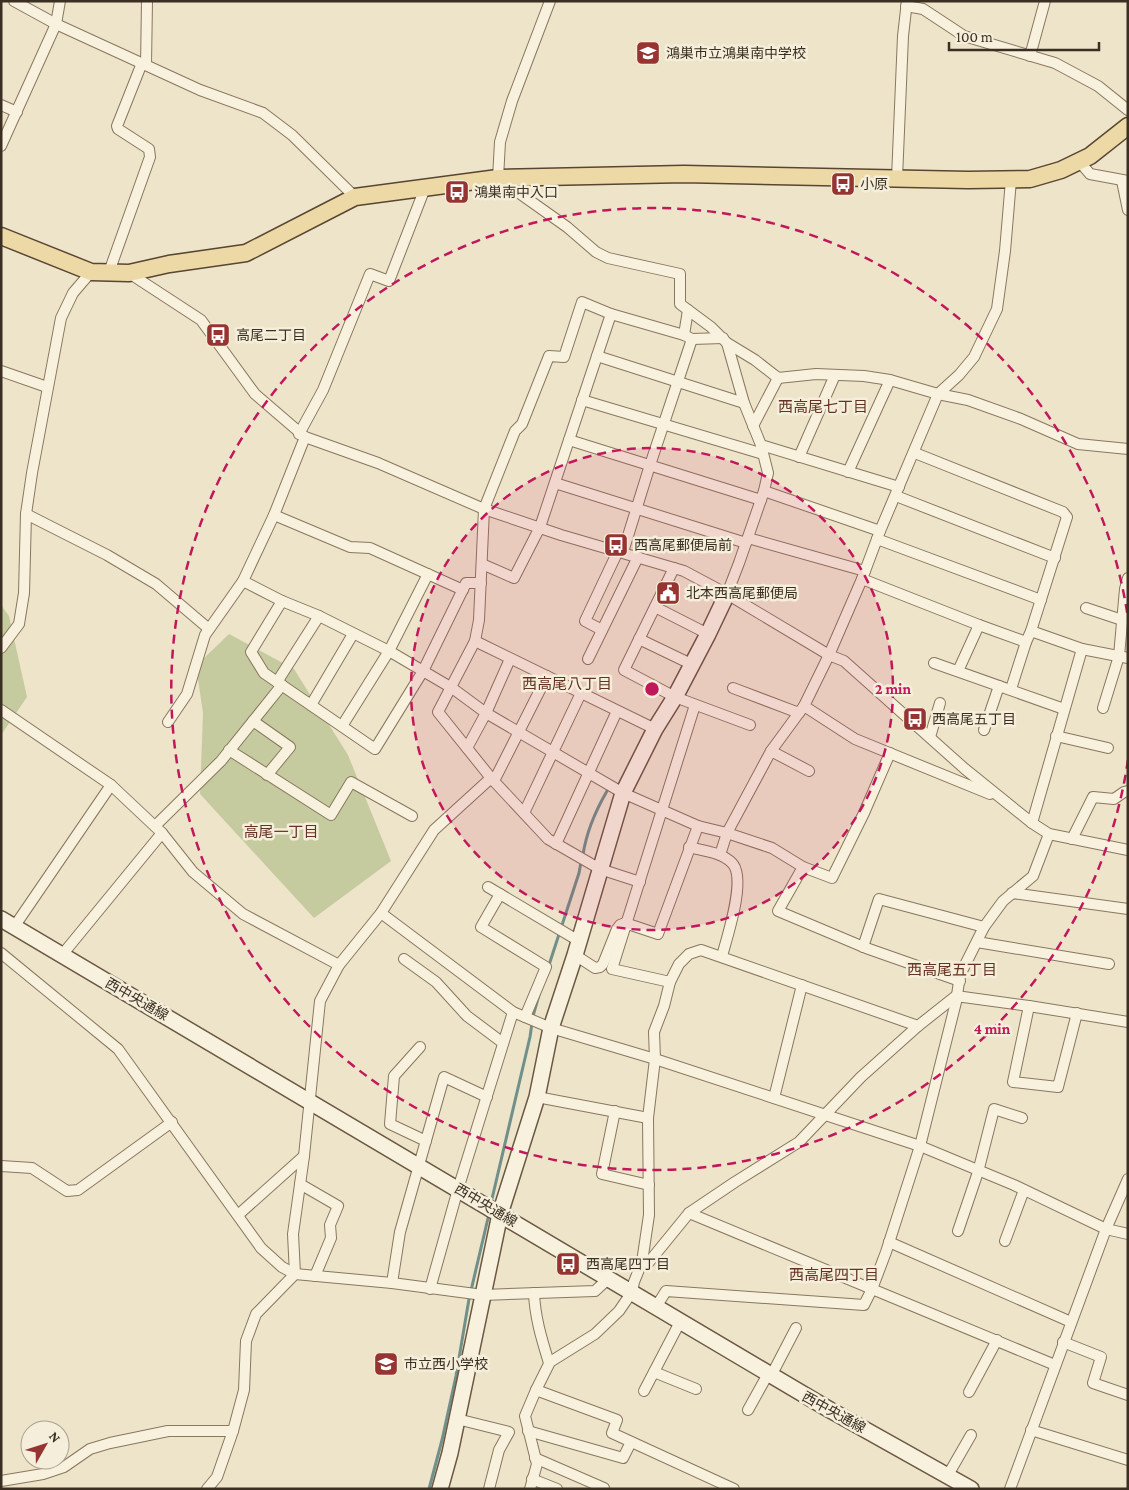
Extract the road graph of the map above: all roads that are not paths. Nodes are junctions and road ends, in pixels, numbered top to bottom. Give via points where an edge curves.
1 (14, 1) edge
2 (60, 1) edge
3 (147, 1) edge
4 (550, 1) edge
5 (1045, 1) edge
6 (907, 3) edge
7 (56, 24) junction
8 (1030, 56) junction
9 (144, 64) junction
10 (1, 105) edge
11 (1128, 110) edge
12 (17, 112) junction
13 (1128, 126) edge
14 (1, 146) edge
15 (1080, 161) junction
16 (498, 178) junction
17 (897, 178) junction
18 (1011, 180) junction
19 (1125, 181) edge
20 (425, 188) junction
21 (355, 197) junction
22 (1128, 210) edge
23 (1, 236) edge
24 (91, 272) junction
25 (109, 272) junction
26 (129, 274) junction
27 (688, 310) junction
28 (611, 314) junction
29 (688, 337) junction
30 (725, 340) junction
31 (597, 356) junction
32 (1, 371) edge
33 (835, 375) junction
34 (778, 378) junction
35 (890, 380) junction
36 (677, 381) junction
37 (47, 387) junction
38 (938, 394) junction
39 (582, 400) junction
40 (744, 403) junction
41 (663, 423) junction
42 (753, 426) junction
43 (302, 436) junction
44 (569, 440) junction
45 (762, 449) junction
46 (1128, 450) edge
47 (914, 452) junction
48 (799, 456) junction
49 (650, 465) junction
50 (848, 472) junction
51 (555, 483) junction
52 (898, 491) junction
53 (763, 495) junction
54 (636, 507) junction
55 (484, 509) junction
56 (26, 514) junction
57 (274, 515) junction
58 (540, 527) junction
59 (879, 535) junction
60 (747, 540) junction
61 (621, 551) junction
62 (638, 557) junction
63 (1055, 558) junction
64 (482, 564) junction
65 (674, 568) junction
66 (428, 574) junction
67 (864, 575) junction
68 (1128, 578) edge
69 (243, 581) junction
70 (481, 583) junction
71 (463, 590) junction
72 (727, 594) junction
73 (1041, 600) junction
74 (282, 601) junction
75 (655, 607) junction
76 (1086, 608) dead end
77 (319, 616) junction
78 (1122, 620) junction
79 (978, 625) junction
80 (209, 628) junction
81 (602, 630) junction
82 (1031, 631) junction
83 (353, 634) junction
84 (708, 634) junction
85 (639, 639) junction
86 (475, 641) junction
87 (1026, 642) junction
88 (1, 648) edge
89 (1082, 649) junction
90 (389, 651) junction
91 (829, 655) junction
92 (1123, 657) edge
93 (510, 659) junction
94 (588, 659) dead end
95 (934, 663) dead end
96 (691, 664) junction
97 (423, 671) junction
98 (958, 671) junction
99 (547, 676) junction
100 (279, 684) junction
101 (999, 686) junction
102 (452, 688) junction
103 (733, 688) dead end
104 (1011, 689) junction
105 (580, 693) junction
106 (675, 697) junction
107 (940, 703) dead end
108 (311, 705) junction
109 (695, 705) junction
110 (1103, 708) dead end
111 (1064, 709) junction
112 (1, 710) edge
113 (802, 710) junction
114 (617, 711) junction
115 (486, 713) junction
116 (253, 720) junction
117 (168, 722) dead end
118 (342, 726) junction
119 (750, 726) dead end
120 (655, 729) junction
121 (984, 730) dead end
122 (519, 732) junction
123 (1056, 736) junction
124 (930, 737) junction
125 (467, 748) junction
126 (1108, 748) dead end
127 (229, 750) junction
128 (771, 751) junction
129 (554, 752) junction
130 (890, 753) junction
131 (809, 771) dead end
132 (588, 772) junction
133 (267, 775) junction
134 (493, 780) junction
135 (111, 785) junction
136 (1128, 790) edge
137 (623, 793) junction
138 (1003, 800) junction
139 (663, 811) junction
140 (524, 813) junction
141 (412, 816) dead end
142 (1032, 823) junction
143 (698, 826) junction
144 (158, 830) junction
145 (727, 832) junction
146 (1049, 834) junction
147 (1072, 838) junction
148 (556, 844) junction
149 (689, 847) junction
150 (1128, 850) edge
151 (720, 855) junction
152 (803, 867) junction
153 (600, 869) junction
154 (640, 882) junction
155 (488, 887) dead end
156 (500, 894) junction
157 (1012, 894) junction
158 (1128, 909) edge
159 (381, 913) junction
160 (8, 923) edge
161 (627, 924) junction
162 (984, 927) junction
163 (977, 942) junction
164 (863, 947) junction
165 (577, 948) junction
166 (1, 953) edge
167 (62, 955) junction
168 (722, 956) junction
169 (404, 959) dead end
170 (1110, 964) dead end
171 (339, 965) junction
172 (960, 981) junction
173 (670, 982) junction
174 (802, 985) junction
175 (956, 996) junction
176 (1029, 1006) junction
177 (513, 1012) junction
178 (1077, 1013) junction
179 (525, 1017) junction
180 (1128, 1022) edge
181 (918, 1026) junction
182 (551, 1028) junction
183 (503, 1043) junction
184 (420, 1047) dead end
185 (655, 1058) junction
186 (487, 1097) junction
187 (537, 1097) junction
188 (774, 1098) junction
189 (309, 1102) junction
190 (615, 1111) junction
191 (825, 1116) junction
192 (648, 1118) junction
193 (1022, 1118) dead end
194 (172, 1122) junction
195 (426, 1142) junction
196 (920, 1146) junction
197 (304, 1156) junction
198 (1, 1166) edge
199 (419, 1166) junction
200 (978, 1172) junction
201 (1128, 1179) edge
202 (300, 1184) junction
203 (650, 1185) junction
204 (458, 1189) junction
205 (1024, 1190) junction
206 (689, 1213) junction
207 (500, 1214) junction
208 (238, 1215) junction
209 (1106, 1229) junction
210 (958, 1231) dead end
211 (1128, 1234) edge
212 (1005, 1241) dead end
213 (889, 1242) junction
214 (642, 1262) junction
215 (295, 1274) junction
216 (315, 1276) junction
217 (609, 1278) junction
218 (392, 1283) junction
219 (430, 1289) junction
220 (872, 1289) junction
221 (632, 1292) junction
222 (534, 1293) junction
223 (482, 1294) junction
224 (656, 1307) junction
225 (680, 1322) junction
226 (1071, 1322) junction
227 (796, 1328) dead end
228 (997, 1340) junction
229 (1064, 1342) junction
230 (550, 1364) junction
231 (1055, 1365) junction
232 (654, 1372) junction
233 (770, 1375) junction
234 (696, 1389) dead end
235 (536, 1390) junction
236 (644, 1391) dead end
237 (969, 1392) dead end
238 (1128, 1395) edge
239 (748, 1410) dead end
240 (456, 1419) junction
241 (1031, 1430) junction
242 (233, 1431) junction
243 (528, 1431) junction
244 (971, 1435) dead end
245 (631, 1442) junction
246 (535, 1458) junction
247 (1128, 1460) edge
248 (948, 1475) junction
249 (1, 1481) edge
250 (531, 1484) edge
251 (604, 1488) edge
252 (207, 1489) edge
253 (440, 1489) edge
254 (489, 1489) edge
255 (557, 1489) edge
256 (734, 1489) edge
257 (971, 1489) edge
258 (1010, 1489) edge

1 - 7 street
2 - 7 street
3 - 9 street
4 - 16 street via 512,101 500,142
5 - 8 street
6 - 8 street via 923,9 964,36
6 - 17 street
7 - 9 street
7 - 12 street
8 - 11 street via 1055,63 1098,86
9 - 21 street via 200,90 263,113 292,135
9 - 25 street via 116,126 149,149 150,157
10 - 12 street
12 - 14 street
13 - 15 main road
15 - 18 main road via 1030,179
15 - 19 street via 1090,174
16 - 17 main road via 684,174
16 - 20 main road
16 - 27 street via 596,252 608,258 680,274 680,304
17 - 18 main road
18 - 38 street via 1006,251 996,309 974,357
19 - 22 street
20 - 21 main road
20 - 43 street via 389,281 370,274
21 - 26 main road via 246,253 169,264
23 - 24 main road
24 - 25 main road
24 - 37 street via 73,293 61,318
25 - 26 main road
26 - 43 street via 201,320 255,394
27 - 29 street
27 - 30 street
28 - 29 street
28 - 31 street
28 - 55 street via 582,302 564,357 549,356
29 - 30 street
29 - 36 street
30 - 34 street
30 - 40 street
31 - 36 street
31 - 39 street
32 - 37 street
33 - 34 street
33 - 35 street
33 - 48 street
34 - 42 street
35 - 38 street
35 - 50 street
36 - 40 street
36 - 41 street
37 - 56 street
38 - 46 street via 968,400 1078,444
38 - 47 street
39 - 41 street
39 - 44 street
40 - 42 street
41 - 45 street
41 - 49 street
42 - 45 street
43 - 55 street
43 - 57 street
44 - 49 street
44 - 51 street
45 - 48 street
45 - 53 street via 768,474
47 - 52 street
47 - 63 street via 1063,512 1066,521
48 - 50 street
49 - 53 street
49 - 54 street
50 - 52 street
51 - 54 street
51 - 58 street
52 - 59 street
52 - 63 street
53 - 59 street
53 - 60 street
54 - 60 street
54 - 61 street
55 - 58 street
55 - 64 street
56 - 80 street via 156,584
56 - 88 street via 24,593 19,624
57 - 66 street via 350,547 370,548
57 - 69 street
58 - 61 street
58 - 64 street via 514,578
59 - 67 street
59 - 73 street
60 - 67 street
60 - 72 street
61 - 62 street
61 - 81 street via 585,621
62 - 65 street
62 - 81 street
63 - 73 street
64 - 70 street
65 - 72 street
65 - 75 street
66 - 71 street
66 - 90 street
67 - 79 street
67 - 91 street
68 - 78 street
69 - 74 street
69 - 80 street
70 - 71 street via 466,583
70 - 86 street
71 - 97 street
72 - 84 street
72 - 91 street
73 - 82 street
74 - 77 street
74 - 100 street via 251,652 264,673
75 - 84 street
75 - 85 street
76 - 78 street
77 - 83 street
77 - 100 street
78 - 92 street
79 - 87 street
79 - 98 street
80 - 117 street via 187,694
81 - 94 street
82 - 87 street
82 - 89 street
83 - 90 street
83 - 108 street
84 - 96 street
85 - 96 street
85 - 106 street via 624,670
86 - 93 street
86 - 102 street
87 - 104 street
89 - 92 street
89 - 111 street
90 - 97 street
90 - 118 street
91 - 113 street
91 - 124 street via 844,661
92 - 110 street
93 - 99 street
93 - 115 street
95 - 98 street
96 - 106 street
97 - 102 street
97 - 118 street via 375,749
98 - 101 street
99 - 105 street
99 - 122 street
100 - 108 street
100 - 116 street
101 - 104 street
101 - 121 street
102 - 115 street
102 - 125 street via 438,712
103 - 113 street
104 - 111 street
105 - 114 street
105 - 129 street
106 - 109 street
106 - 120 street
107 - 124 street
108 - 118 street
109 - 119 street
109 - 139 street
111 - 123 street
112 - 135 street
113 - 128 street
113 - 130 street via 855,739
114 - 120 street
114 - 132 street
115 - 122 street
115 - 125 street
116 - 127 street
116 - 133 street via 290,747
120 - 137 street
122 - 129 street
122 - 134 street
123 - 126 street
123 - 142 street
124 - 138 street
125 - 134 street
127 - 133 street
127 - 144 street
128 - 131 street
128 - 145 street
129 - 132 street
129 - 140 street
130 - 138 street
130 - 152 street via 832,878
132 - 137 street
132 - 148 street
133 - 141 street via 331,815 351,782
134 - 140 street
134 - 159 street via 434,830
135 - 144 street
135 - 160 street
136 - 147 street via 1114,800 1093,797
137 - 139 street
137 - 153 street
138 - 142 street
139 - 143 street
139 - 154 street
140 - 148 street
142 - 146 street
143 - 145 street
143 - 149 street
144 - 167 street
144 - 171 street via 193,872 242,914
145 - 151 street
145 - 152 street via 772,848
146 - 147 street
146 - 157 street via 1034,876
147 - 150 street
148 - 153 street
149 - 151 street
149 - 161 street via 658,934
151 - 168 street via 733,863 737,871 738,892
152 - 164 street via 778,911
153 - 154 street
153 - 165 street
154 - 161 street
155 - 156 street
156 - 165 street
156 - 179 street via 481,927 546,967
157 - 158 street
157 - 162 street
159 - 171 street
159 - 177 street
160 - 167 street, 西中央通線
161 - 165 street via 617,929 600,967 595,968
161 - 173 street via 612,969
162 - 163 street
162 - 164 street via 879,900
163 - 170 street
163 - 172 street
164 - 172 street
165 - 182 street
166 - 194 street via 118,1048
167 - 189 street, 西中央通線
168 - 173 street via 701,950 688,954
168 - 174 street
169 - 183 street via 436,982 467,1016
171 - 189 street via 320,1001
172 - 175 street
173 - 185 street via 654,1032
174 - 181 street
174 - 188 street
175 - 176 street
175 - 181 street
175 - 196 street
176 - 178 street
176 - 178 street via 1014,1082 1058,1087
177 - 179 street
177 - 183 street
178 - 180 street
179 - 182 street
181 - 191 street via 861,1077
182 - 185 street
182 - 187 street
183 - 186 street
184 - 195 street via 394,1076 390,1124
185 - 188 street
185 - 192 street
186 - 195 street via 444,1077
186 - 204 street
187 - 190 street
187 - 207 street
188 - 191 street
189 - 197 street
189 - 199 street, 西中央通線
190 - 192 street
190 - 203 street via 602,1174
191 - 196 street
191 - 206 street via 800,1142
192 - 203 street
193 - 200 street via 994,1109
194 - 198 street via 78,1190 67,1191 32,1168
194 - 208 street
195 - 199 street
196 - 200 street
196 - 213 street
197 - 202 street
197 - 208 street
199 - 204 street, 西中央通線
199 - 218 street via 400,1232
200 - 205 street
200 - 210 street
201 - 209 street
202 - 215 street via 293,1234
202 - 216 street via 338,1206 330,1225 331,1238
203 - 214 street
204 - 207 street, 西中央通線
204 - 219 street
205 - 209 street
205 - 212 street
206 - 214 street via 649,1262
206 - 220 street
207 - 217 street, 西中央通線
207 - 223 street
208 - 215 street via 261,1248
209 - 211 street
209 - 226 street
213 - 220 street
213 - 226 street
214 - 221 street
215 - 216 street
215 - 242 street via 256,1314 246,1341 244,1390
216 - 218 street
217 - 221 street, 西中央通線
217 - 222 street via 595,1291
218 - 219 street
219 - 223 street
220 - 224 street via 864,1305 666,1291
220 - 228 street
221 - 224 street, 西中央通線
221 - 230 street via 619,1311 595,1334
222 - 223 street
222 - 230 street via 540,1337
223 - 240 street
224 - 225 street, 西中央通線
225 - 232 street
225 - 233 street, 西中央通線
226 - 229 street
227 - 233 street
228 - 231 street
228 - 237 street
229 - 231 street
229 - 238 street via 1101,1357 1093,1383
230 - 235 street
231 - 241 street
232 - 234 street
232 - 236 street
233 - 239 street
233 - 248 street, 西中央通線
235 - 243 street via 526,1416
235 - 245 street via 617,1420 612,1433
240 - 253 street
240 - 254 street via 509,1432 499,1450
241 - 247 street
241 - 258 street
242 - 249 street via 168,1431 110,1443 90,1449 64,1467
242 - 252 street via 217,1476
243 - 245 street via 623,1458
243 - 246 street
244 - 248 street
245 - 256 street
246 - 250 street via 537,1464
246 - 251 street
248 - 257 street, 西中央通線
250 - 255 street

